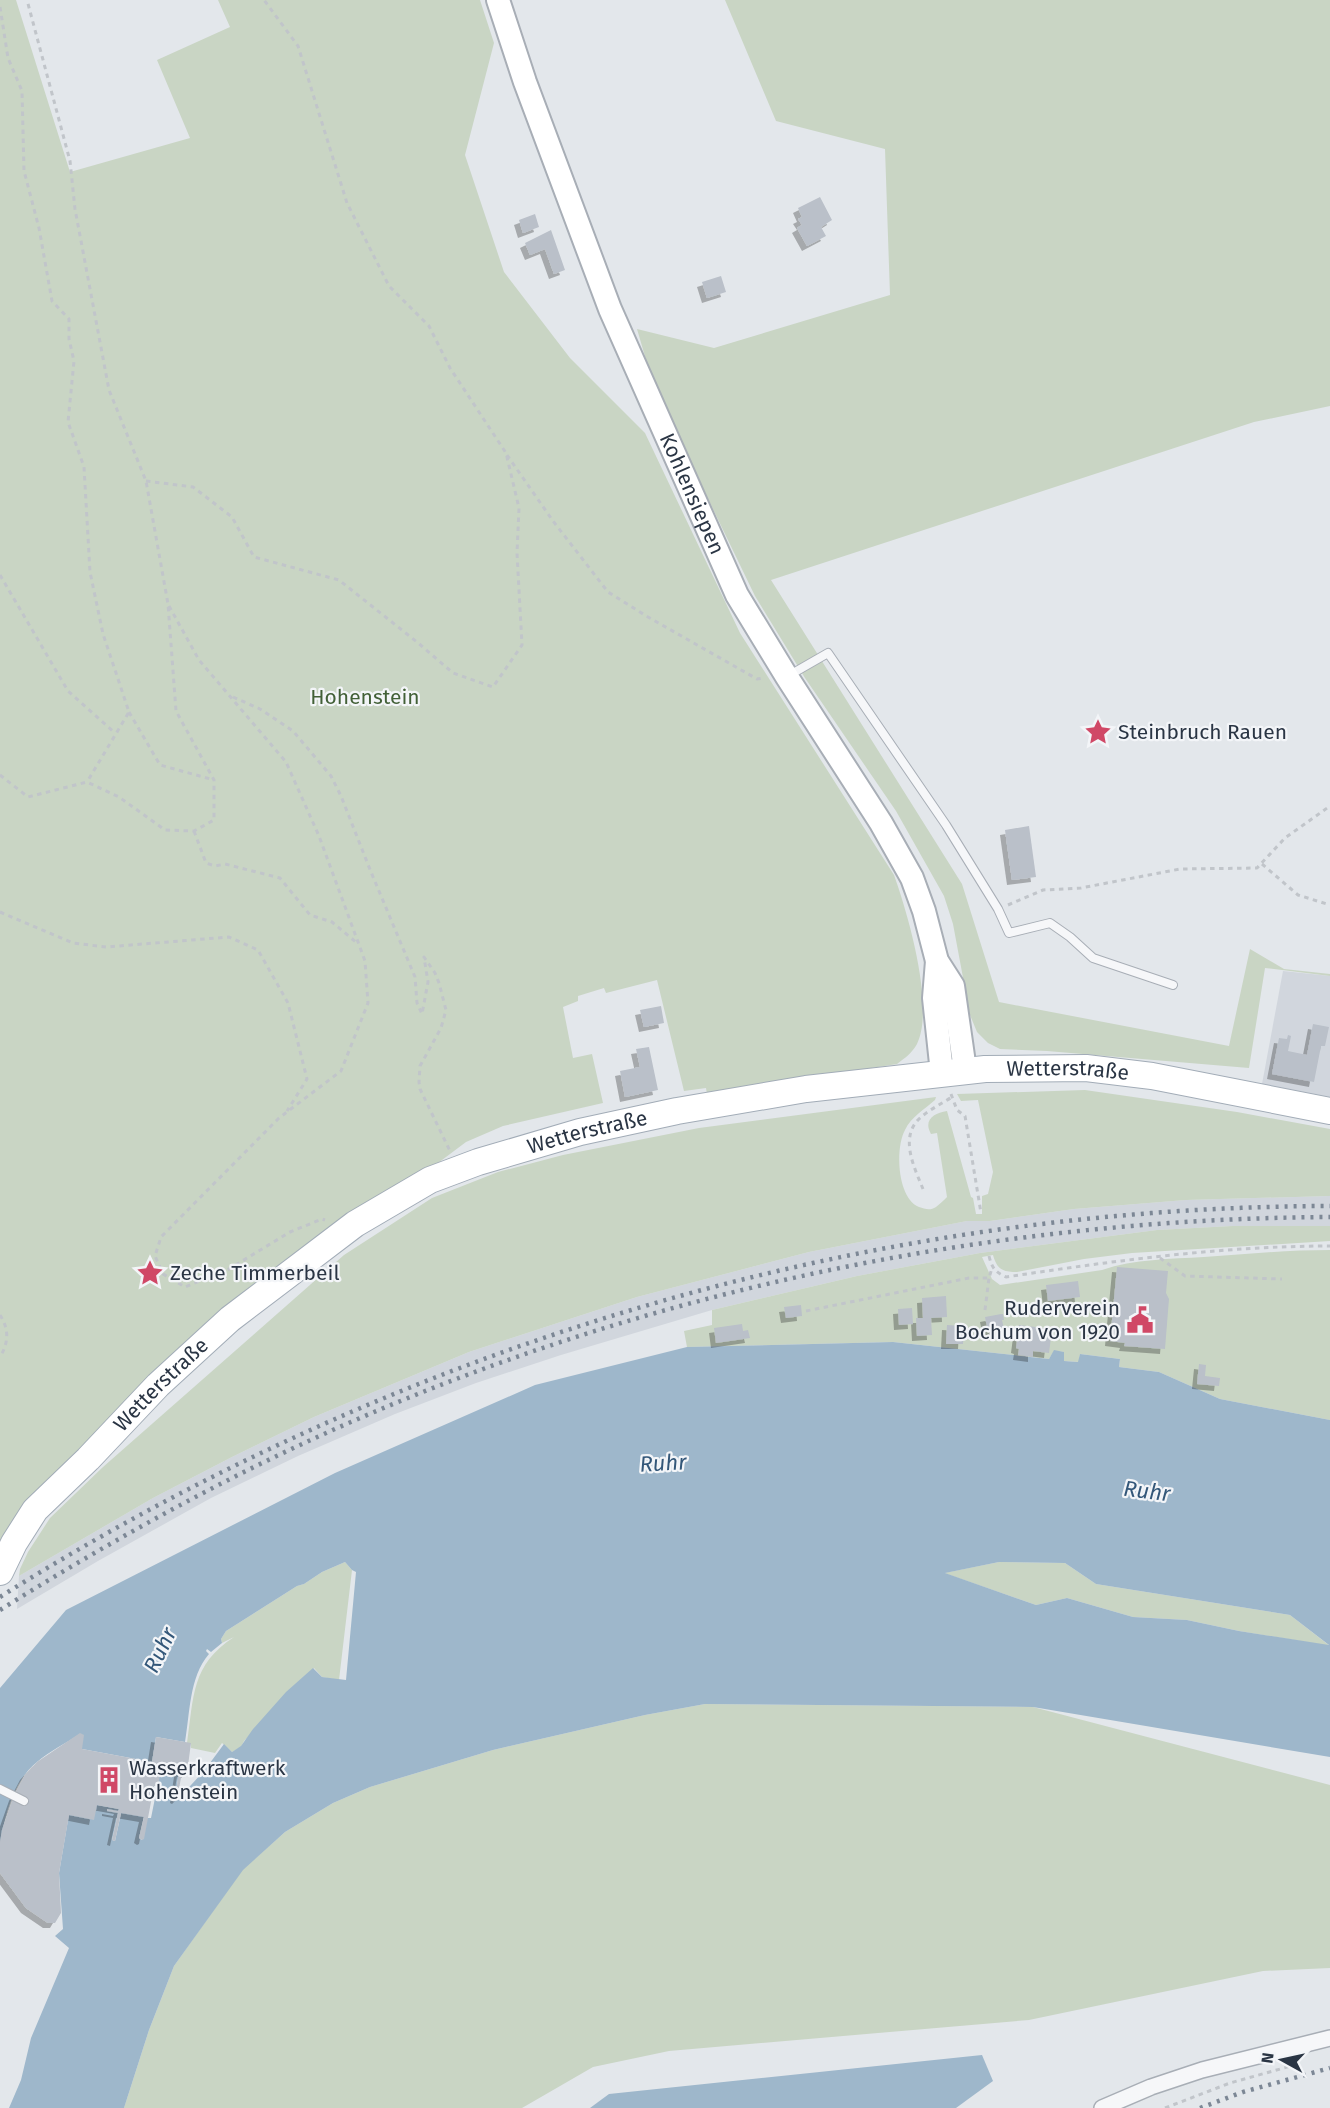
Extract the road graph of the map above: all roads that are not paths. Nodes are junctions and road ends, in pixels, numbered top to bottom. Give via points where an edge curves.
1 (498, 0) edge
2 (787, 677) junction
3 (1173, 985) dead end
4 (954, 1072) junction
5 (1330, 1111) edge
6 (0, 1572) edge
7 (0, 1788) edge
8 (24, 1801) dead end
9 (1330, 2038) edge
10 (1102, 2108) edge

1 - 2 street, Kohlensiepen via 610,309 737,595
2 - 3 lane via 828,653 946,825 1009,933 1050,923 1093,958
2 - 4 street, Kohlensiepen via 912,878 937,961 934,998
4 - 5 main road, Wetterstraße via 1086,1068 1152,1076
4 - 6 main road, Wetterstraße via 806,1089 677,1111 549,1140 430,1180 355,1224 230,1318 35,1510
7 - 8 lane
9 - 10 street via 1202,2070

